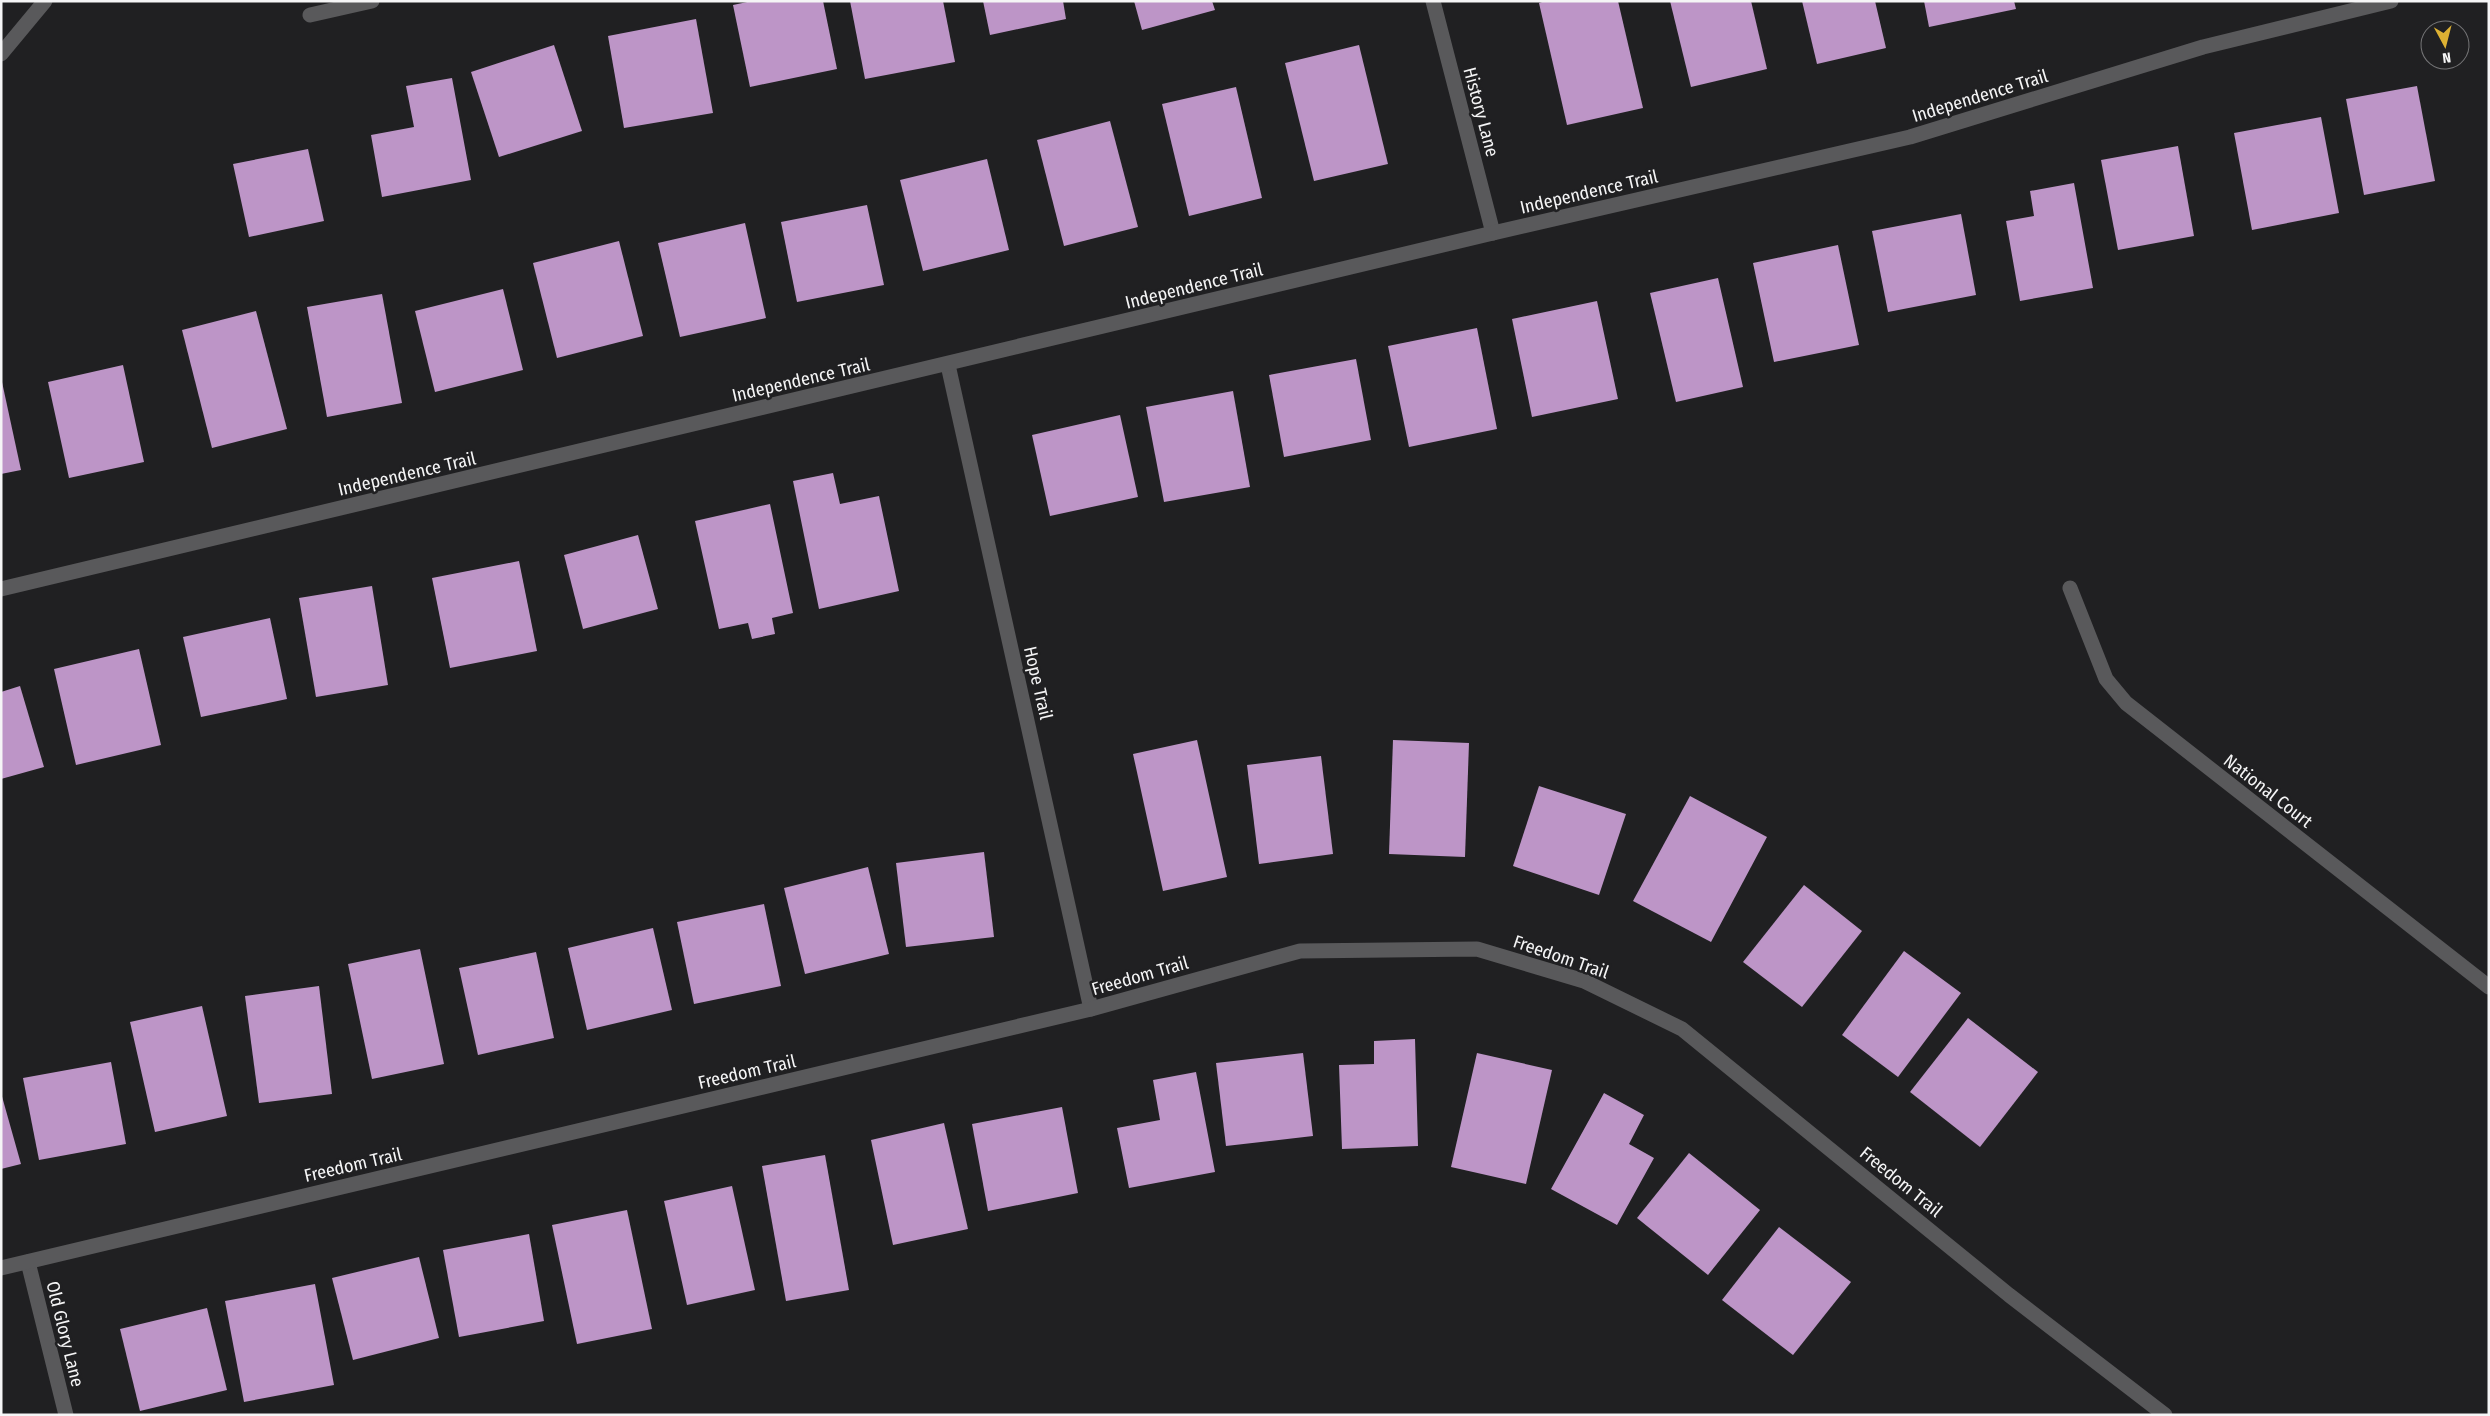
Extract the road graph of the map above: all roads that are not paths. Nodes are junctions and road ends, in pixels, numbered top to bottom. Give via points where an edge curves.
1 (46, 1) edge
2 (372, 1) edge
3 (1433, 1) edge
4 (2392, 1) edge
5 (310, 15) dead end
6 (4, 46) edge
7 (1492, 233) junction
8 (948, 365) junction
9 (2070, 588) dead end
10 (1, 589) edge
11 (2489, 987) edge
12 (1091, 1009) junction
13 (28, 1262) junction
14 (1, 1268) edge
15 (66, 1415) edge
16 (2165, 1415) edge

1 - 6 street
2 - 5 street
3 - 7 street, History Lane
4 - 7 street, Independence Trail via 2203,47 1910,137
7 - 8 street, Independence Trail
8 - 10 street, Independence Trail
8 - 12 street, Hope Trail
9 - 11 street, National Court via 2106,679 2126,704
12 - 13 street, Freedom Trail
12 - 16 street, Freedom Trail via 1300,951 1476,949 1584,981 1682,1029 2009,1295
13 - 14 street, Freedom Trail
13 - 15 street, Old Glory Lane

